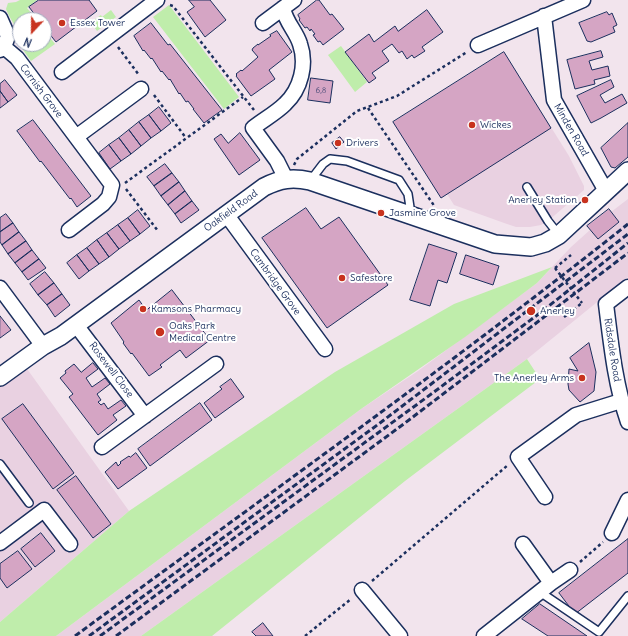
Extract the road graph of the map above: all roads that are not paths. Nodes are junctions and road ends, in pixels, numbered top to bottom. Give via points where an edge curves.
1 (583, 0) edge
2 (161, 1) edge
3 (288, 4) edge
4 (544, 16) junction
5 (0, 18) edge
6 (263, 24) dead end
7 (4, 44) edge
8 (478, 45) road end
9 (62, 72) dead end
10 (141, 89) dead end
11 (76, 137) junction
12 (628, 171) edge
13 (286, 179) junction
14 (310, 182) junction
15 (527, 187) dead end
16 (606, 191) junction
17 (226, 214) junction
18 (411, 215) junction
19 (69, 230) dead end
20 (559, 236) junction
21 (628, 287) edge
22 (0, 288) edge
23 (76, 325) junction
24 (44, 346) junction
25 (325, 349) dead end
26 (216, 364) dead end
27 (0, 377) edge
28 (621, 401) junction
29 (145, 416) junction
30 (628, 422) edge
31 (102, 447) dead end
32 (0, 464) edge
33 (545, 497) dead end
34 (628, 500) edge
35 (29, 503) dead end
36 (612, 533) road end
37 (0, 543) edge
38 (70, 544) dead end
39 (523, 544) dead end
40 (570, 570) road end
41 (551, 583) junction
42 (362, 590) road end
43 (540, 592) junction
44 (628, 596) edge
45 (400, 636) edge
46 (484, 636) edge

1 - 4 street
2 - 9 street
3 - 6 street
3 - 13 street via 285,16 300,43 304,60 301,78 285,104 253,128
4 - 8 street
4 - 16 street, Minden Road via 554,100
5 - 7 street
7 - 11 street, Cornish Grove
10 - 11 street
11 - 19 street, Cornish Grove via 112,185 109,197 103,204
12 - 16 street, Oakfield Road
13 - 14 street, Oakfield Road
13 - 17 street, Oakfield Road via 277,180 264,187
14 - 18 street, Oakfield Road
14 - 18 lane via 323,164 330,159 347,161 399,180 408,194
15 - 20 lane
16 - 20 street, Oakfield Road
17 - 23 street, Oakfield Road
17 - 25 street, Cambridge Grove
18 - 20 street, Oakfield Road via 496,244 531,246 545,244
21 - 28 street, Ridsdale Road via 606,304
22 - 24 street
23 - 24 street, Oakfield Road
23 - 29 street, Rosewell Close
24 - 27 street, Oakfield Road
26 - 29 street
28 - 30 street, Ridsdale Road
28 - 33 street via 576,415 518,457
29 - 31 street
32 - 35 lane
34 - 36 street
37 - 38 street via 44,510
39 - 41 street
40 - 41 street
41 - 43 street
42 - 45 street
43 - 44 lane via 599,632
43 - 46 street

